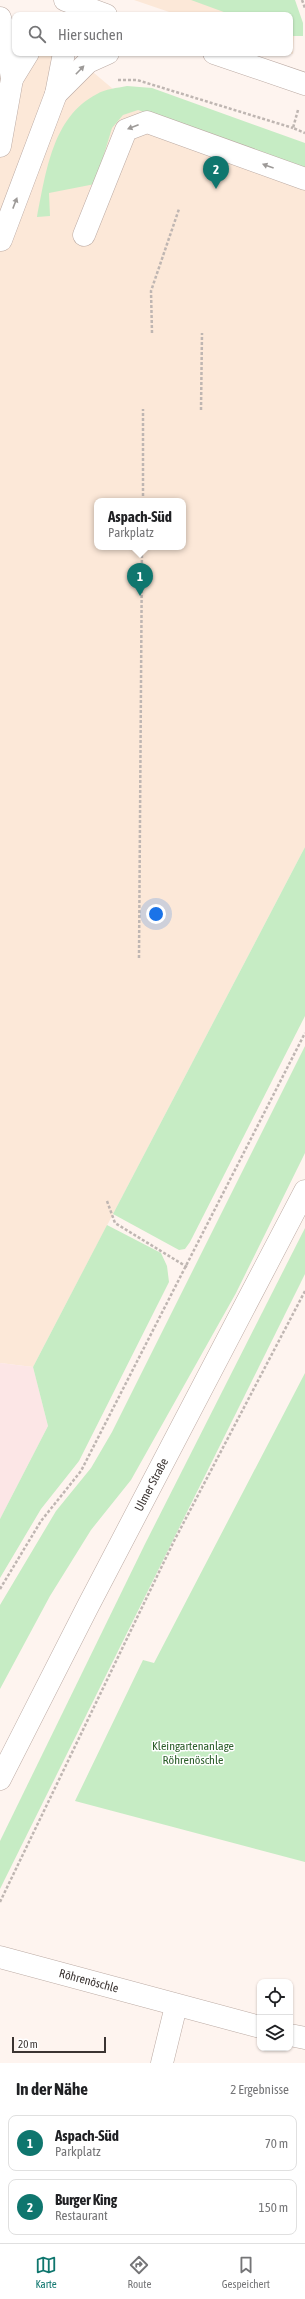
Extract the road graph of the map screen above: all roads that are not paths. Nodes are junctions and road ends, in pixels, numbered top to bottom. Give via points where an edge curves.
1 (64, 8) edge
2 (88, 12) edge
3 (0, 18) edge
4 (26, 56) edge
5 (63, 56) edge
6 (101, 56) edge
7 (223, 56) edge
8 (12, 79) junction
9 (305, 84) edge
10 (56, 94) junction
11 (0, 146) edge
12 (305, 179) edge
13 (0, 234) edge
14 (84, 235) dead end
15 (305, 1191) edge
16 (0, 1779) edge
17 (0, 1958) edge
18 (176, 2006) junction
19 (257, 2026) edge
20 (293, 2036) edge
21 (305, 2038) edge
22 (162, 2063) edge

1 - 2 main road
3 - 8 main road via 6,38
4 - 8 main road
5 - 10 main road
10 -> 6 main road via 88,62
7 - 9 main road
8 - 11 main road
13 -> 10 main road via 2,240
12 -> 14 main road via 147,122 126,130
15 - 16 main road, Ulmer Straße via 86,1608
17 - 18 main road, Röhrenöschle
18 - 19 main road, Röhrenöschle
18 - 22 main road
20 - 21 main road

